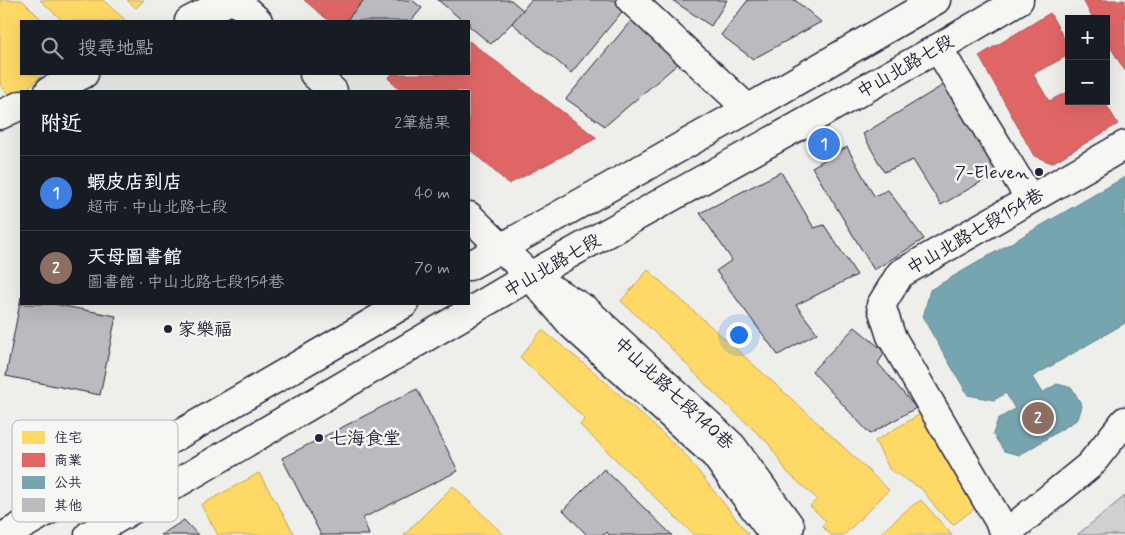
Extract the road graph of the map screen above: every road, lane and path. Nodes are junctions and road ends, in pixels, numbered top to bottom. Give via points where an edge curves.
1 (230, 0) edge
2 (235, 0) edge
3 (631, 0) edge
4 (936, 0) edge
5 (1019, 0) edge
6 (191, 20) edge
7 (257, 20) edge
8 (938, 48) junction
9 (82, 75) edge
10 (315, 75) edge
11 (51, 90) edge
12 (333, 90) edge
13 (20, 106) edge
14 (748, 109) junction
15 (0, 116) edge
16 (1125, 145) edge
17 (1030, 199) junction
18 (470, 217) edge
19 (502, 247) junction
20 (470, 265) edge
21 (530, 276) junction
22 (402, 305) edge
23 (1125, 420) edge
24 (178, 435) edge
25 (178, 483) edge
26 (28, 522) edge
27 (111, 522) edge
28 (1005, 534) edge
29 (6, 535) edge
30 (89, 535) edge
31 (774, 535) edge
32 (793, 535) edge

1 - 6 main road
2 - 7 main road
3 - 14 main road
4 - 14 main road
5 - 8 main road, 中山北路七段
8 - 17 main road
8 - 21 main road, 中山北路七段
9 - 11 main road
10 - 12 main road
13 - 15 main road
14 - 19 main road
16 - 17 main road, 中山北路七段154巷
17 - 28 main road, 中山北路七段154巷 via 900,274 881,305 891,336
18 - 19 main road, 中山北路七段140巷
19 - 20 main road
19 - 21 main road, 中山北路七段140巷
21 - 25 main road, 中山北路七段
21 - 31 main road, 中山北路七段140巷 via 572,325 715,456
21 - 32 main road, 中山北路七段140巷 via 586,310 732,446 788,523
22 - 24 main road
23 - 28 main road, 中山北路七段154巷 via 1090,465
26 - 29 main road
27 - 30 main road, 中山北路七段

